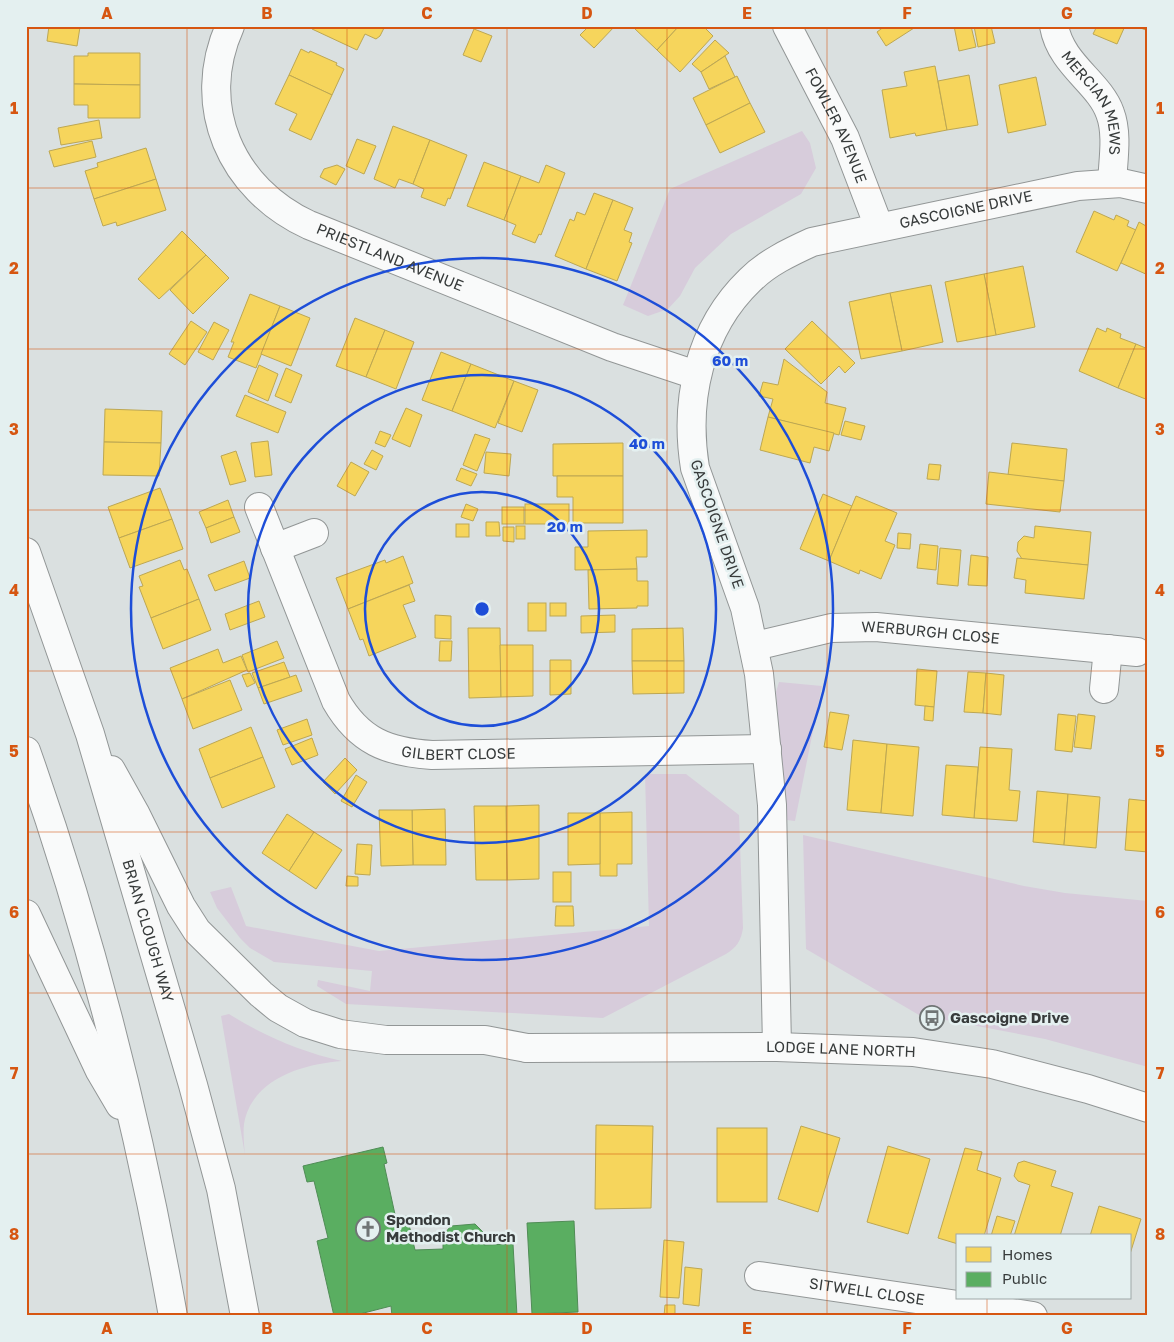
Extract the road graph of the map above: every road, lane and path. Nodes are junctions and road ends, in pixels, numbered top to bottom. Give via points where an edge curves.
1 (230, 26) edge
2 (787, 26) edge
3 (1054, 26) edge
4 (1112, 183) junction
5 (1148, 189) edge
6 (879, 227) junction
7 (696, 375) junction
8 (259, 507) dead end
9 (314, 533) dead end
10 (275, 548) junction
11 (27, 551) edge
12 (755, 646) junction
13 (1108, 649) junction
14 (1136, 652) dead end
15 (1104, 689) dead end
16 (90, 734) junction
17 (767, 749) junction
18 (26, 751) edge
19 (26, 914) edge
20 (777, 1047) junction
21 (1148, 1108) edge
22 (134, 1128) junction
23 (759, 1276) dead end
24 (173, 1316) edge
25 (245, 1316) edge
26 (1033, 1316) edge

1 - 7 main road, PRIESTLAND AVENUE via 217,68 219,117 236,162 252,184 276,206 309,225 635,355
2 - 6 main road, FOWLER AVENUE via 844,138
3 - 4 main road, MERCIAN MEWS via 1065,54 1111,114 1114,137
4 - 5 main road, GASCOIGNE DRIVE
4 - 6 main road, GASCOIGNE DRIVE via 1078,186
6 - 7 main road, GASCOIGNE DRIVE via 812,242 782,256 760,272 740,291 720,318
7 - 12 main road, GASCOIGNE DRIVE via 690,430 696,468 736,579
8 - 10 main road, GILBERT CLOSE
9 - 10 main road
10 - 17 main road, GILBERT CLOSE via 336,701 352,724 366,737 385,747 432,755
11 - 16 main road, BRIAN CLOUGH WAY
12 - 13 main road, WERBURGH CLOSE via 808,632 844,627
12 - 17 main road, GASCOIGNE DRIVE
13 - 14 main road, WERBURGH CLOSE
13 - 15 main road
16 - 20 main road, LODGE LANE NORTH via 197,931 278,1008 322,1030 357,1037 404,1040 485,1040 527,1048
16 - 25 main road, BRIAN CLOUGH WAY via 221,1189
17 - 20 main road, GASCOIGNE DRIVE via 772,805
18 - 22 main road via 91,952
19 - 22 main road via 100,1071
20 - 21 main road, LODGE LANE NORTH via 913,1052 971,1060 1052,1079
22 - 24 main road
23 - 26 main road, SITWELL CLOSE

